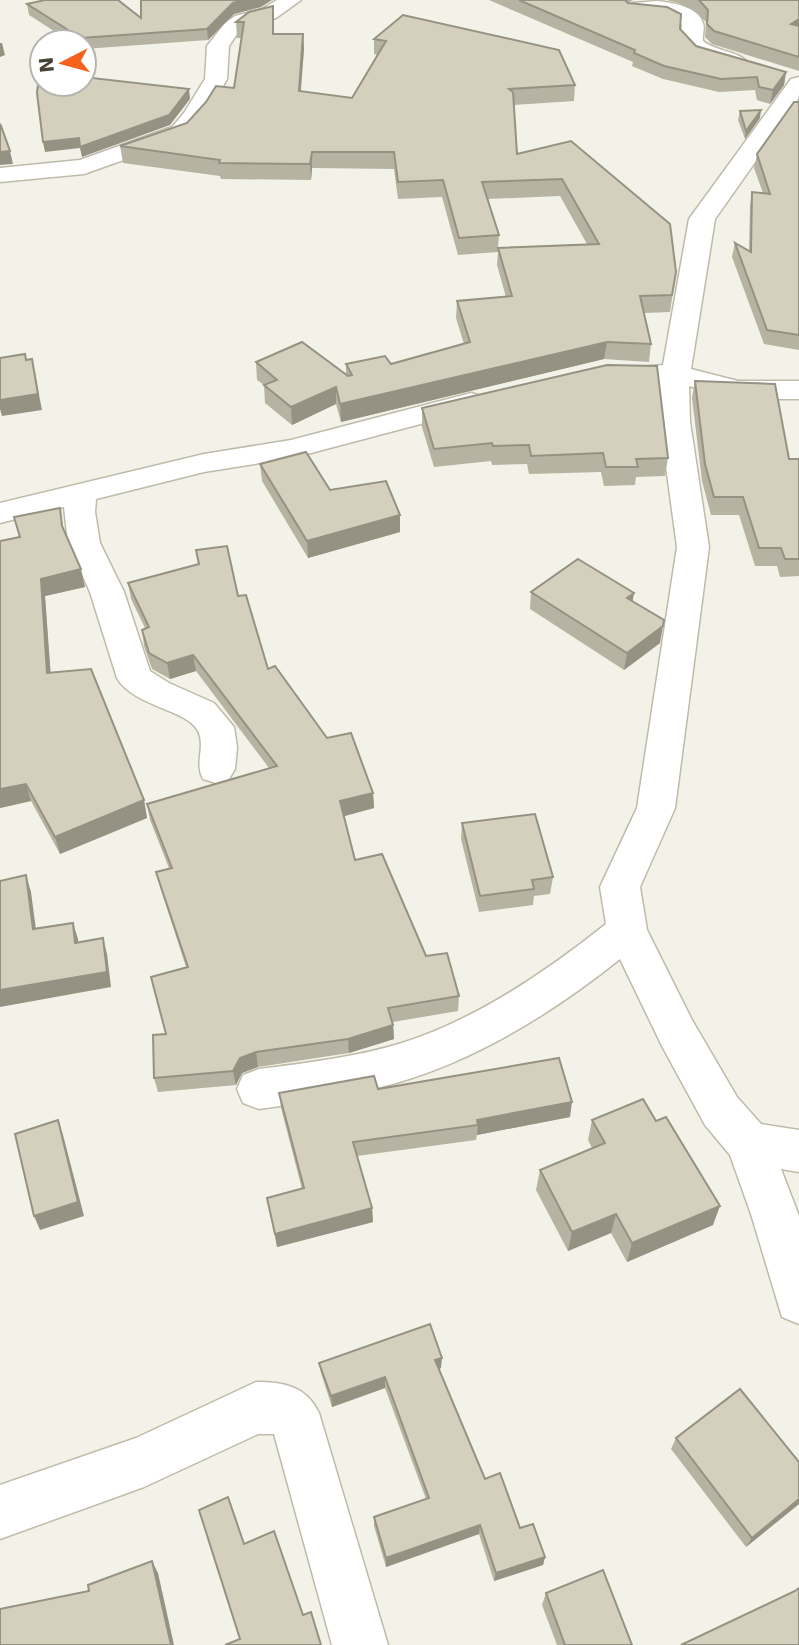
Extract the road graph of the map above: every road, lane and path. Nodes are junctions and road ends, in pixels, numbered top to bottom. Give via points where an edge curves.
1 (291, 0) edge
2 (633, 9) edge
3 (783, 77) edge
4 (0, 175) edge
5 (625, 372) edge
6 (676, 374) junction
7 (799, 390) edge
8 (498, 395) edge
9 (81, 494) junction
10 (0, 513) edge
11 (216, 769) dead end
12 (627, 930) junction
13 (259, 1089) dead end
14 (748, 1143) junction
15 (799, 1151) edge
16 (799, 1300) edge
17 (0, 1512) edge
18 (360, 1645) edge

1 - 4 street via 270,14 232,27 218,46 216,79 180,132 84,167
2 - 3 street via 648,6 677,11 693,24 695,46
3 - 6 street via 747,149 701,222
5 - 6 street
6 - 7 street via 737,390
6 - 12 street via 679,458 693,547 656,808 620,887
8 - 9 street via 292,449 204,463
9 - 10 street
9 - 11 street via 84,543 107,592 135,678 201,712 216,727
12 - 13 street via 595,957 484,1026 415,1057
12 - 14 street via 721,1111
14 - 15 street
14 - 16 street via 775,1214
17 - 18 street via 144,1461 256,1408 282,1408 301,1431

